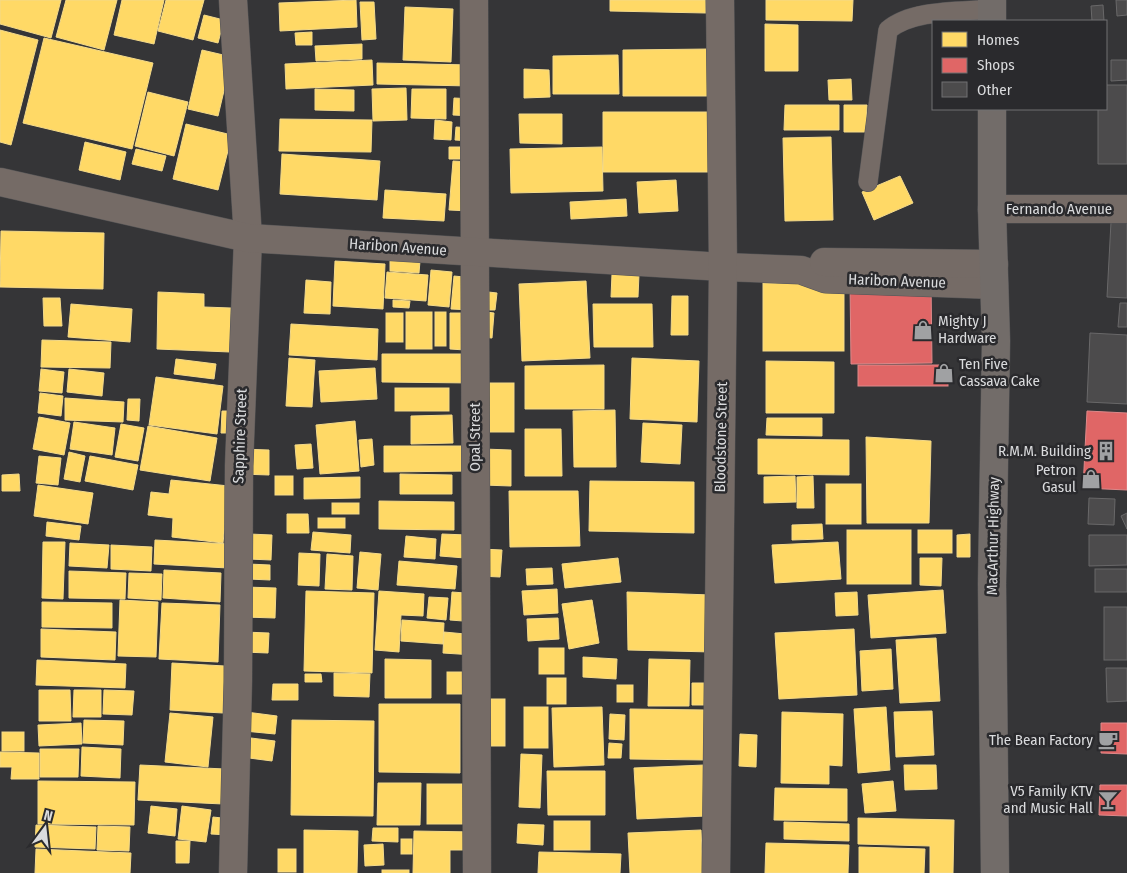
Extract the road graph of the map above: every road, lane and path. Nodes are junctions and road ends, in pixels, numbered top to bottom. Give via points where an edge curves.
1 (233, 0) edge
2 (474, 0) edge
3 (720, 0) edge
4 (992, 10) edge
5 (992, 110) edge
6 (0, 182) edge
7 (868, 182) dead end
8 (992, 209) junction
9 (1127, 210) edge
10 (248, 238) junction
11 (475, 252) junction
12 (723, 267) junction
13 (994, 274) junction
14 (233, 873) edge
15 (477, 873) edge
16 (716, 873) edge
17 (995, 873) edge

1 - 10 street, Sapphire Street
2 - 11 street, Opal Street
3 - 12 street, Bloodstone Street
4 - 7 lane via 918,16 897,23 888,30
5 - 8 highway, MacArthur Highway
6 - 10 street, Haribon Avenue
8 - 9 street, Fernando Avenue
8 - 13 highway, MacArthur Highway
10 - 11 street, Haribon Avenue
10 - 14 street, Sapphire Street via 239,466
11 - 12 street, Haribon Avenue
11 - 15 street, Opal Street
12 - 13 street, Haribon Avenue via 801,270 827,261
12 - 16 street, Bloodstone Street
13 - 17 highway, MacArthur Highway via 992,594

